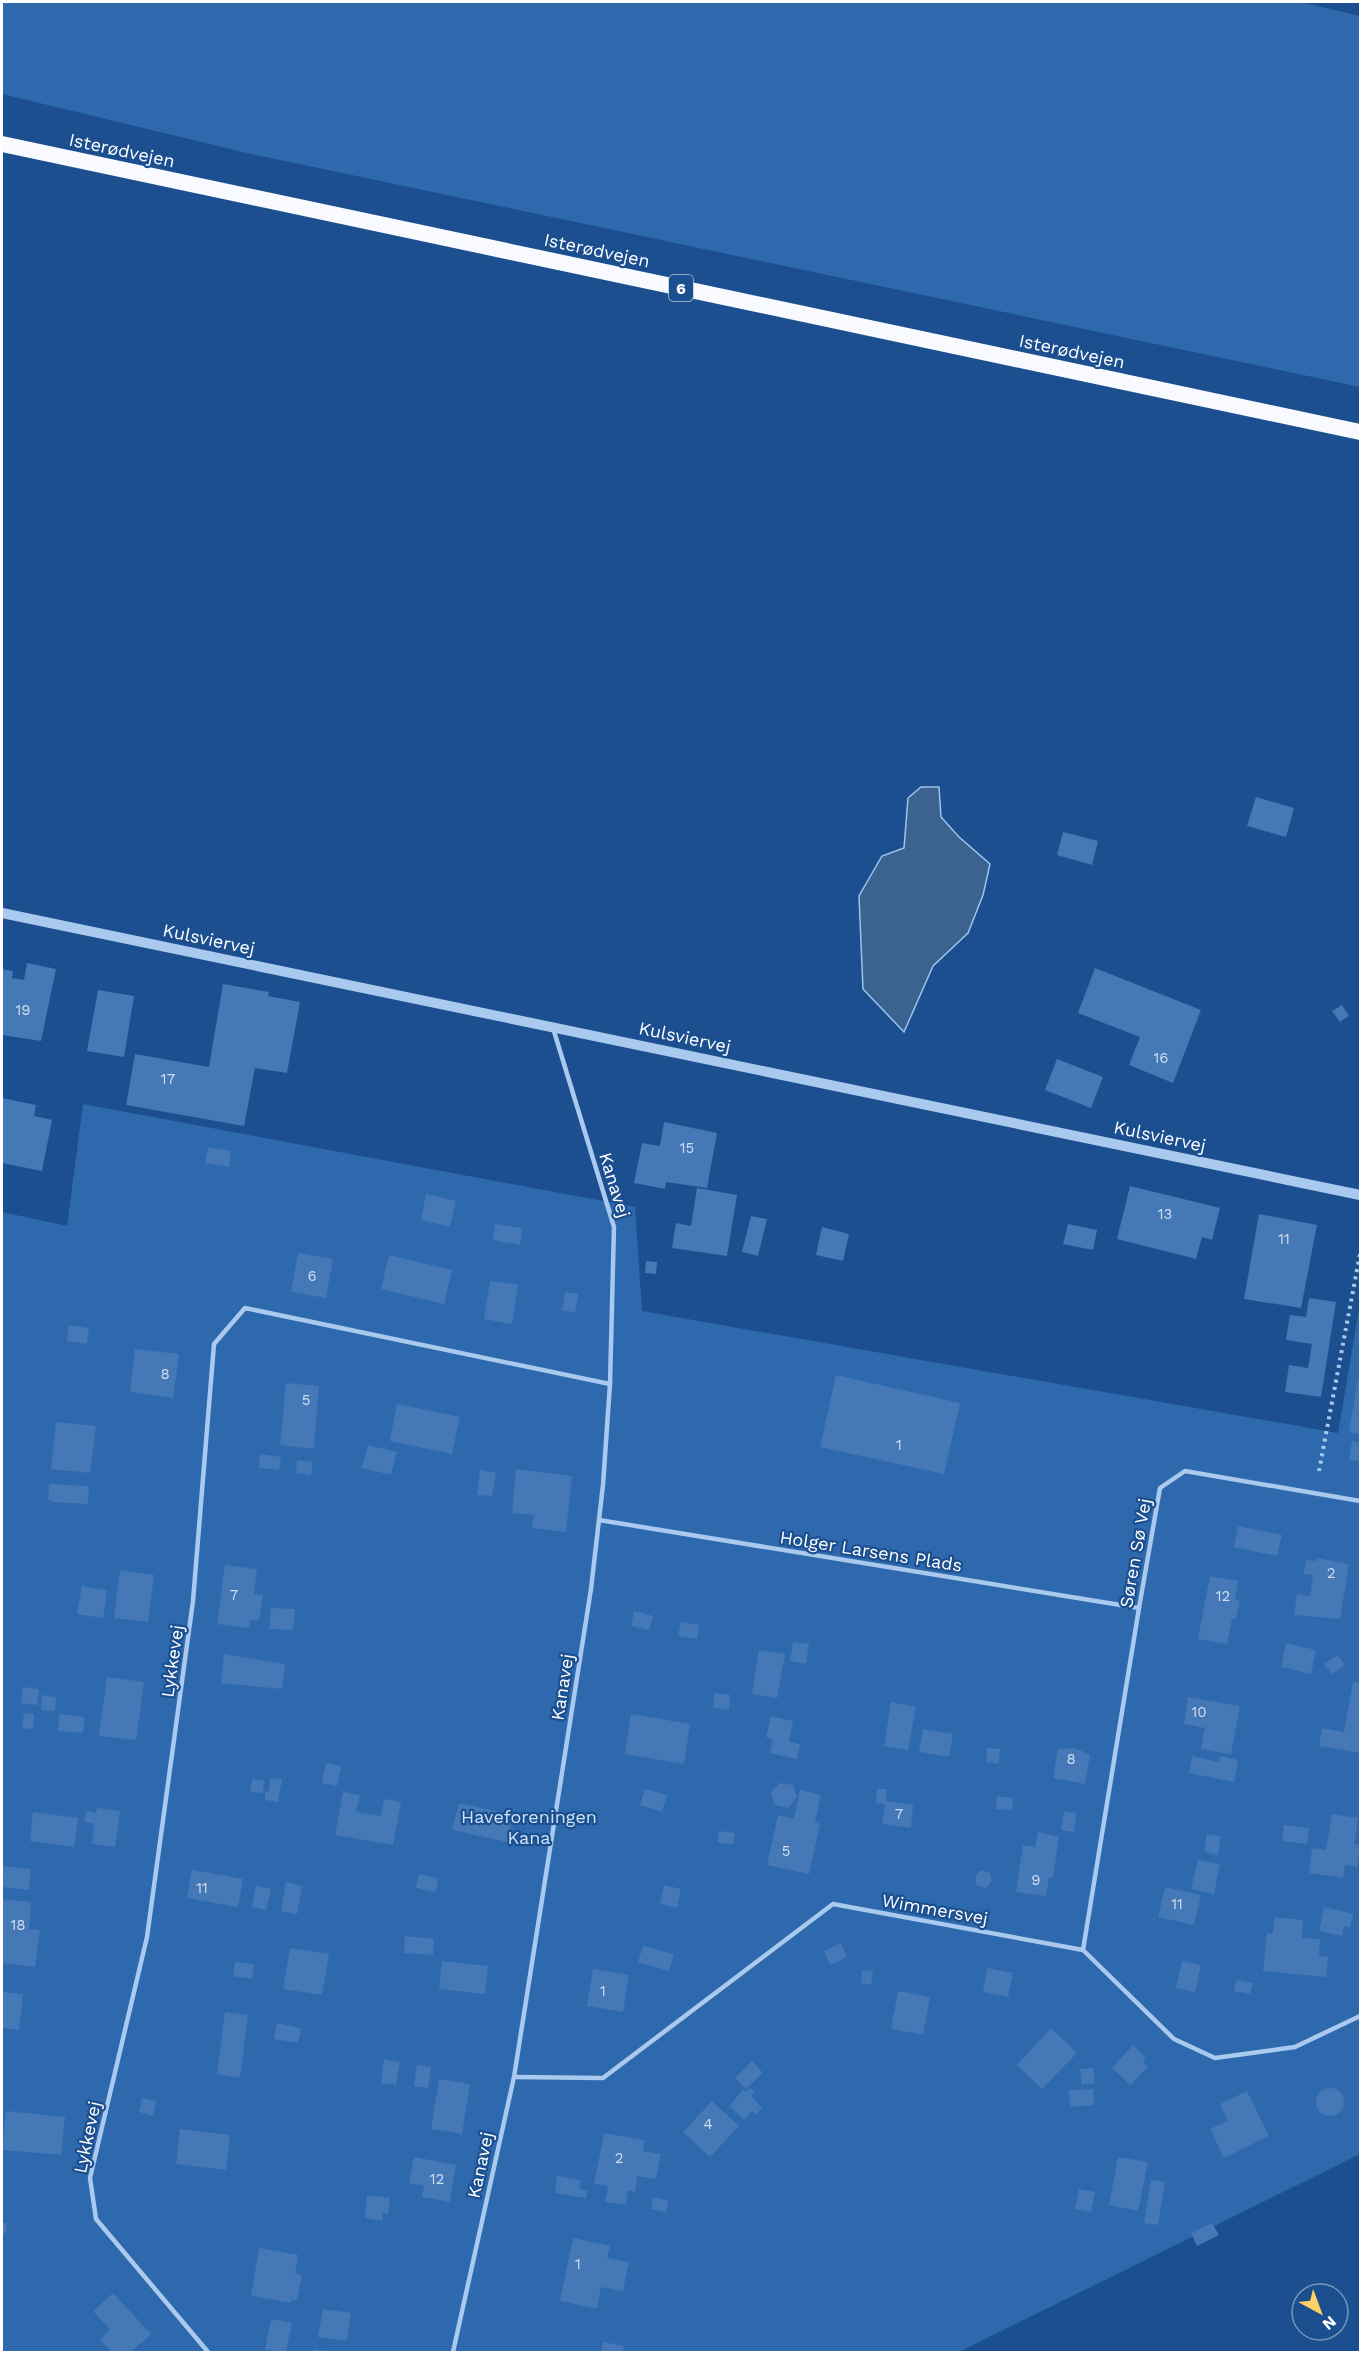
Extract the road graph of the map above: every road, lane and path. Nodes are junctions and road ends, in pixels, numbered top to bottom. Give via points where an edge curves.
1 (2, 144) edge
2 (1360, 432) edge
3 (2, 913) edge
4 (552, 1026) junction
5 (1360, 1195) edge
6 (1360, 1254) edge
7 (610, 1384) junction
8 (1314, 1493) junction
9 (1360, 1501) edge
10 (599, 1520) junction
11 (1138, 1608) junction
12 (1083, 1950) junction
13 (1360, 2016) edge
14 (514, 2077) junction
15 (208, 2352) edge
16 (453, 2352) edge

1 - 2 highway, Isterødvejen / 6
3 - 4 street, Kulsviervej
4 - 5 street, Kulsviervej
4 - 7 lane, Kanavej via 614,1227
6 - 8 path
7 - 10 lane, Kanavej
7 - 15 lane, Lykkevej via 245,1308 214,1344 194,1601 147,1937 90,2178 96,2219
8 - 9 lane, Søren Sø Vej
8 - 11 lane, Søren Sø Vej via 1185,1471 1160,1488
10 - 11 lane, Holger Larsens Plads
10 - 14 lane, Kanavej via 590,1601
11 - 12 lane, Søren Sø Vej
12 - 13 lane via 1174,2039 1215,2058 1295,2047
12 - 14 lane, Wimmersvej via 833,1904 603,2078
14 - 16 lane, Kanavej

